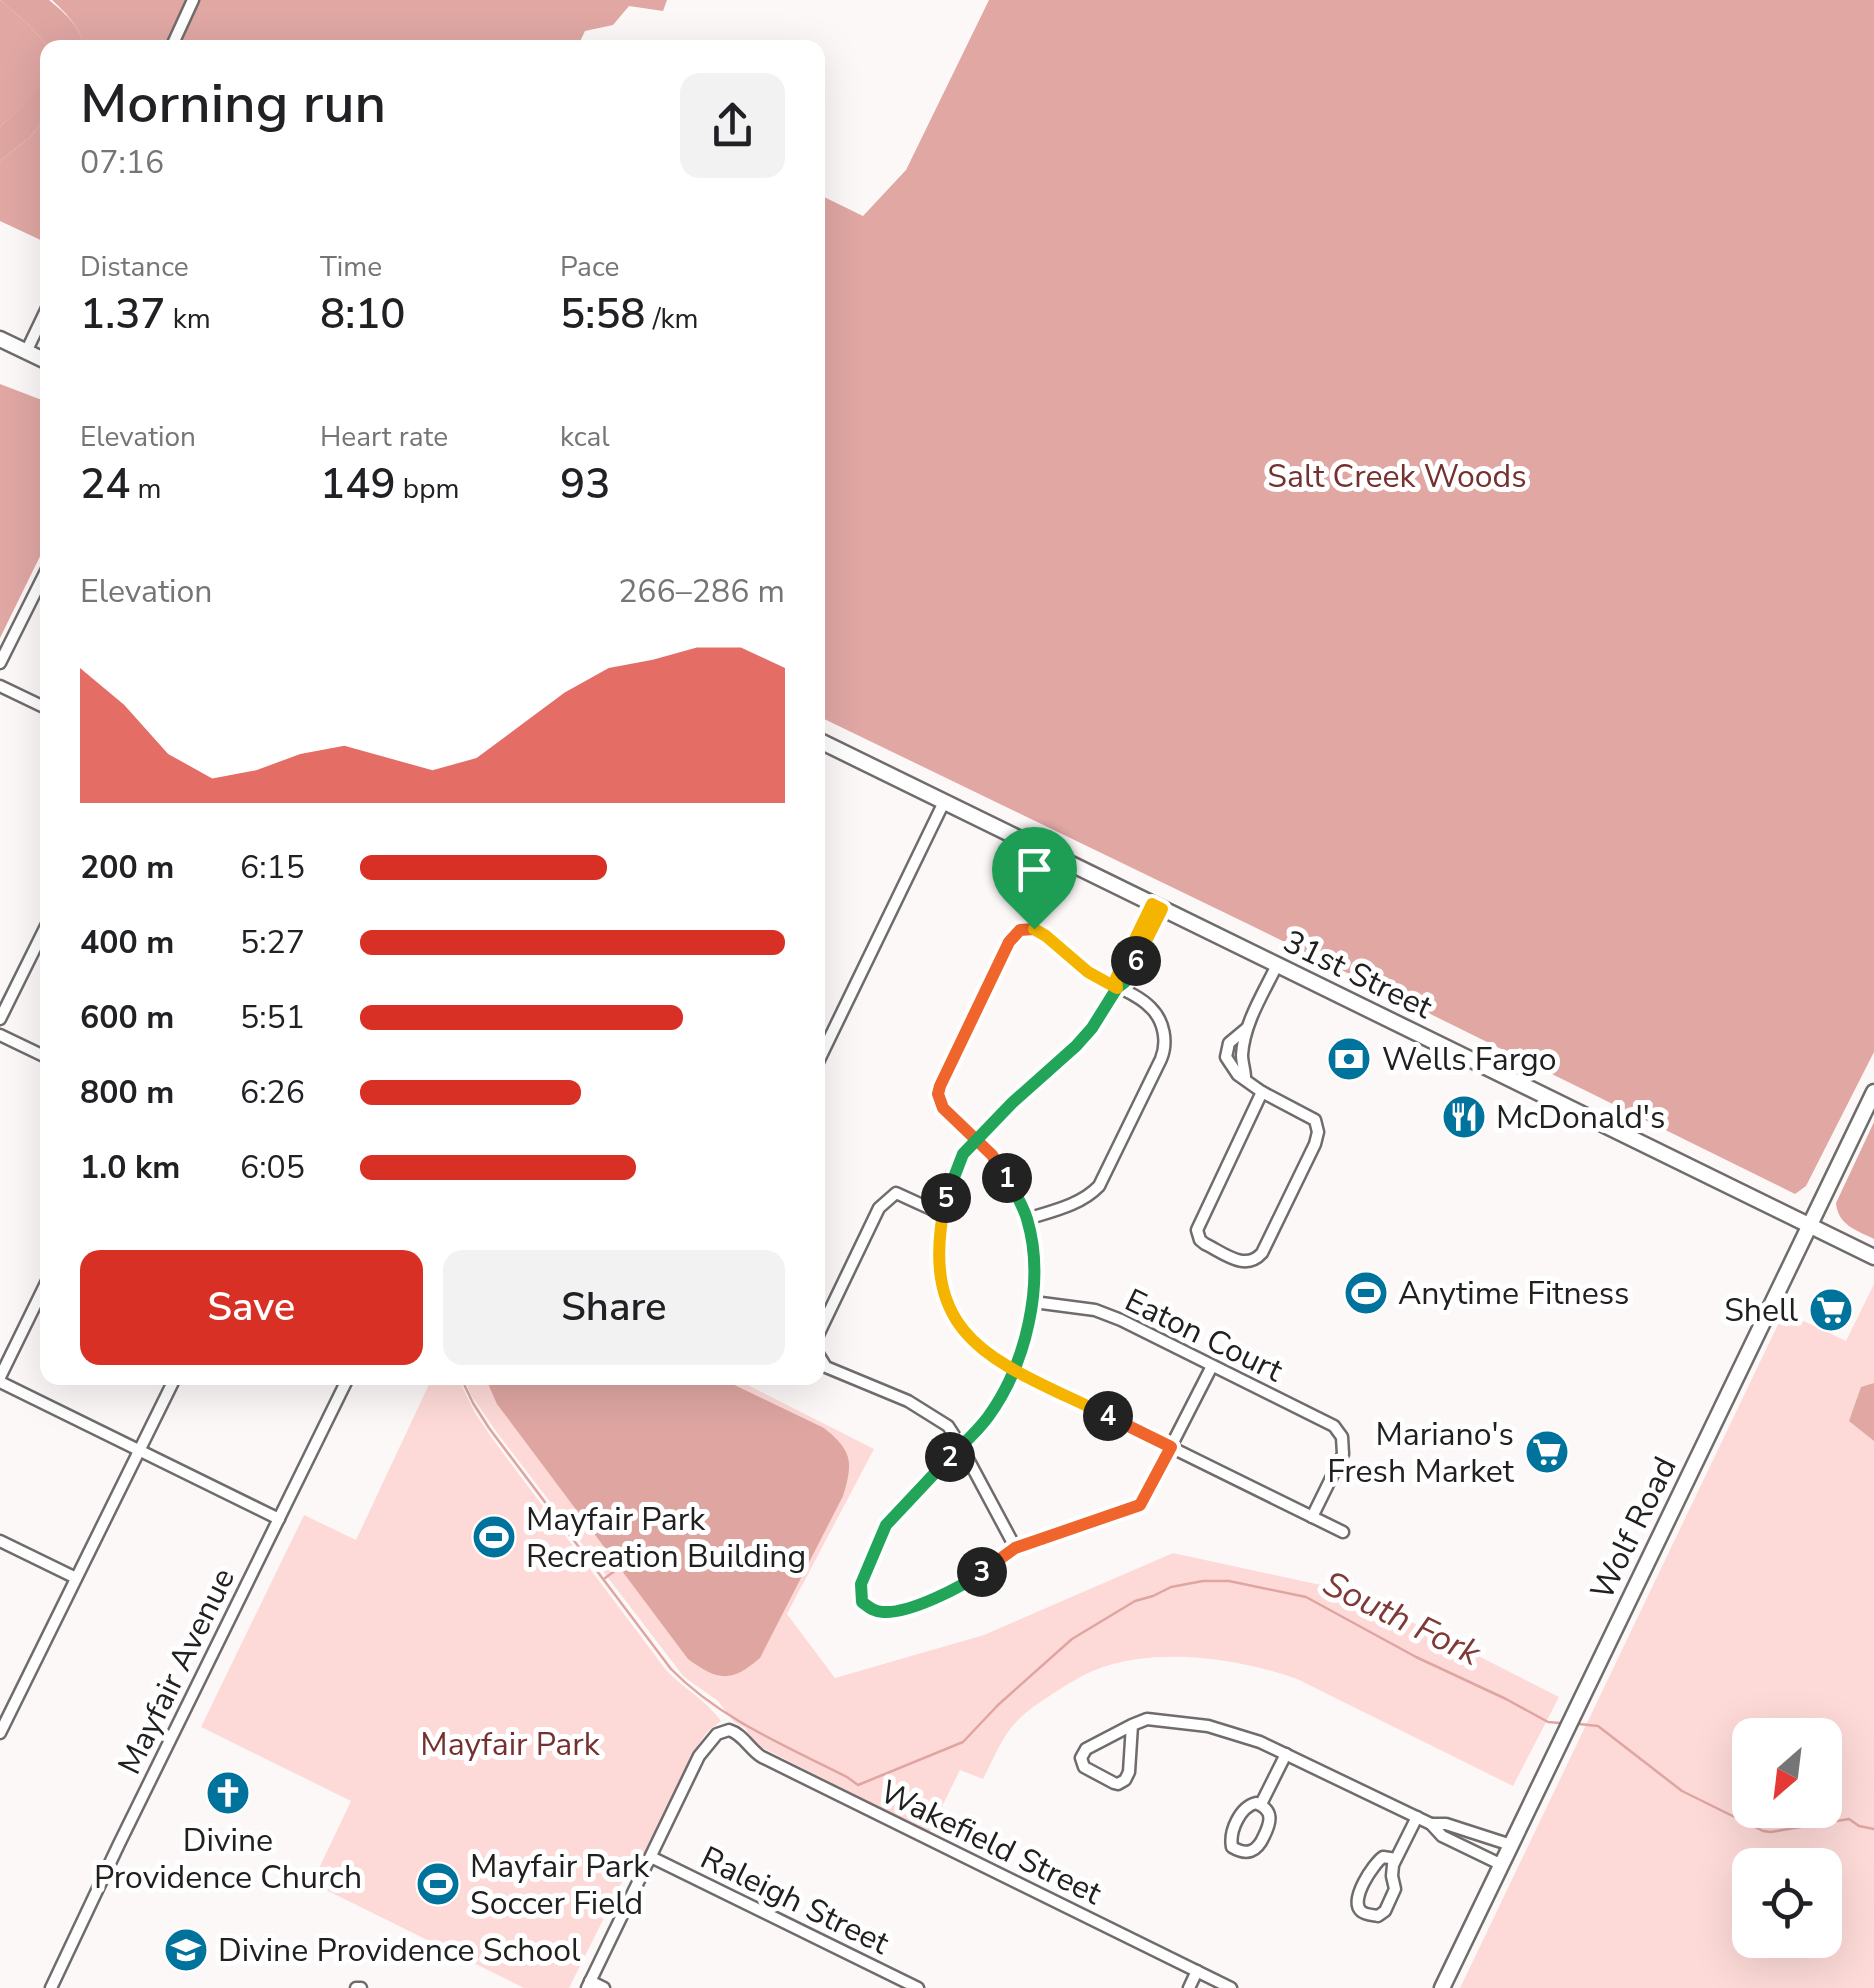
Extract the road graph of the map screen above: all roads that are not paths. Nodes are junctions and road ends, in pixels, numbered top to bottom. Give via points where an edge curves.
1 (193, 0) edge
2 (174, 40) edge
3 (40, 323) edge
4 (0, 339) edge
5 (26, 352) junction
6 (40, 358) edge
7 (40, 583) edge
8 (0, 663) edge
9 (0, 686) edge
10 (40, 705) edge
11 (825, 743) edge
12 (944, 802) junction
13 (1157, 906) junction
14 (40, 938) edge
15 (1277, 965) junction
16 (1117, 988) junction
17 (0, 1019) edge
18 (0, 1035) edge
19 (825, 1048) edge
20 (40, 1054) edge
21 (1262, 1092) junction
22 (1874, 1092) edge
23 (976, 1138) junction
24 (942, 1214) junction
25 (1027, 1219) junction
26 (1809, 1225) junction
27 (1874, 1257) edge
28 (40, 1296) edge
29 (1034, 1302) junction
30 (825, 1321) edge
31 (825, 1365) edge
32 (1212, 1366) junction
33 (1014, 1370) junction
34 (0, 1380) edge
35 (172, 1385) edge
36 (345, 1385) edge
37 (961, 1446) junction
38 (1171, 1447) junction
39 (139, 1451) junction
40 (1312, 1517) junction
41 (279, 1519) junction
42 (1343, 1532) dead end
43 (0, 1542) edge
44 (1015, 1548) junction
45 (76, 1578) junction
46 (1132, 1725) junction
47 (0, 1733) edge
48 (1286, 1754) junction
49 (1262, 1804) junction
50 (1416, 1817) junction
51 (1431, 1824) junction
52 (1511, 1845) junction
53 (651, 1857) junction
54 (1396, 1859) junction
55 (1502, 1864) junction
56 (1197, 1971) junction
57 (588, 1984) edge
58 (51, 1988) edge
59 (604, 1988) edge
60 (918, 1988) edge
61 (1189, 1988) edge
62 (1231, 1988) edge
63 (1442, 1988) edge

1 - 2 street
3 - 5 street
4 - 5 main road
5 - 6 main road
7 - 8 street
9 - 10 street
11 - 12 main road, 31st Street
12 - 13 main road, 31st Street
12 - 19 street
13 - 15 main road, 31st Street
13 - 16 street via 1116,978
14 - 17 street
15 - 21 street via 1226,1054 1230,1066
15 - 26 main road, 31st Street
16 - 23 street via 1076,1046
16 - 23 street via 1039,931 1014,934 938,1094 943,1108
16 - 25 street via 1150,1006 1161,1024 1164,1052 1099,1186
18 - 20 street
21 - 21 street via 1196,1230 1205,1244 1244,1263 1262,1254 1318,1132 1315,1120
22 - 26 main road, Wolf Road
23 - 24 street via 953,1176
23 - 25 street via 1004,1171
24 - 30 street via 896,1193 888,1198
24 - 33 street via 944,1296 978,1348
25 - 29 street
26 - 27 main road, 31st Street
26 - 52 main road, Wolf Road
28 - 34 street
29 - 32 street, Eaton Court via 1096,1310
29 - 33 street
31 - 37 street via 933,1415
32 - 38 street
32 - 40 street, Eaton Court via 1334,1426 1342,1437 1344,1454
33 - 37 street via 990,1415
33 - 38 street
34 - 39 street
35 - 39 street
36 - 41 street, Mayfair Avenue
37 - 44 street
37 - 44 street via 886,1525 861,1584 862,1602 883,1612 920,1603 967,1583
38 - 40 street
38 - 44 street via 1140,1505
39 - 41 street
39 - 45 street
40 - 42 street
41 - 58 street, Mayfair Avenue
43 - 45 street
45 - 47 street
46 - 46 street via 1129,1772 1122,1782 1088,1771 1082,1764 1086,1749
46 - 48 street via 1147,1719 1208,1726
48 - 49 street
48 - 50 street
49 - 49 street via 1246,1806 1230,1836 1240,1852 1259,1847 1270,1816
50 - 51 street
50 - 54 street
51 - 52 street
51 - 55 street via 1442,1836
52 - 55 main road, Wolf Road
53 - 56 street, Wakefield Street via 703,1749 723,1731 734,1731 762,1758
53 - 57 street
53 - 60 street, Raleigh Street
54 - 54 street via 1383,1857 1372,1867 1357,1898 1361,1911 1385,1911 1395,1889
55 - 63 main road, Wolf Road
56 - 61 street
56 - 62 street, Wakefield Street
57 - 59 street

